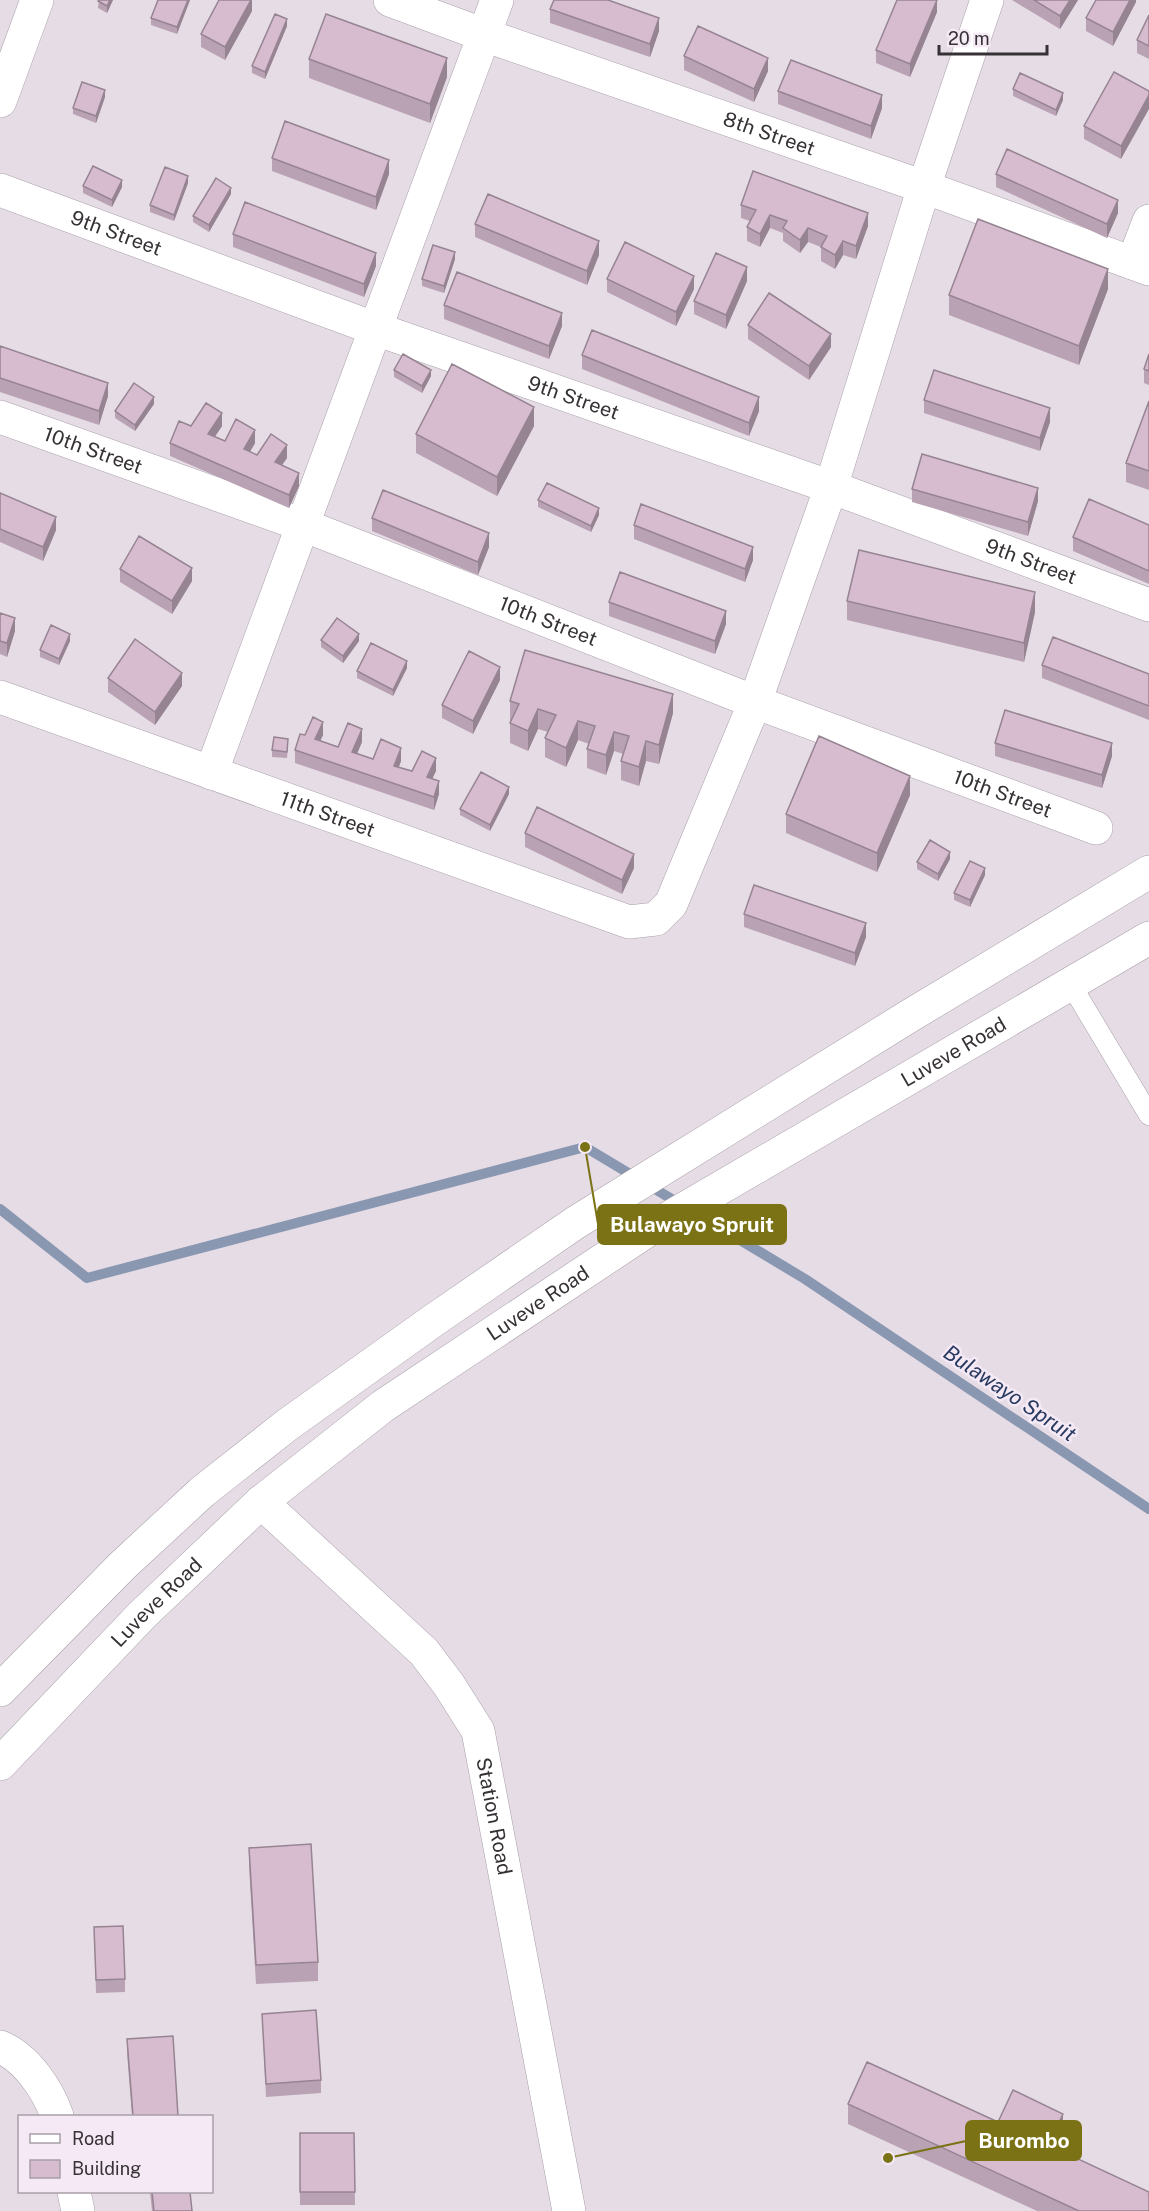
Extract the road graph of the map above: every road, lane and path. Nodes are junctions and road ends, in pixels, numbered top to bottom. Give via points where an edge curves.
1 (37, 0) edge
2 (390, 0) edge
3 (497, 0) edge
4 (987, 0) edge
5 (484, 35) junction
6 (0, 101) edge
7 (924, 187) junction
8 (0, 190) edge
9 (1149, 221) edge
10 (1141, 266) edge
11 (375, 329) junction
12 (0, 417) edge
13 (831, 487) junction
14 (303, 525) junction
15 (1149, 605) edge
16 (0, 697) edge
17 (755, 702) junction
18 (212, 773) junction
19 (1095, 828) dead end
20 (1149, 872) edge
21 (1149, 938) edge
22 (1070, 983) junction
23 (1149, 1115) edge
24 (261, 1502) junction
25 (0, 1690) edge
26 (0, 1764) edge
27 (0, 2047) edge
28 (57, 2115) edge
29 (74, 2193) edge
30 (78, 2211) edge
31 (569, 2211) edge

1 - 6 street
2 - 5 street, 8th Street
3 - 5 street
4 - 7 street
5 - 7 street, 8th Street
5 - 11 street
7 - 10 street, 8th Street
7 - 13 street
8 - 11 street, 9th Street
9 - 10 street
11 - 13 street, 9th Street
11 - 14 street
12 - 14 street, 10th Street
13 - 15 street, 9th Street
13 - 17 street
14 - 17 street, 10th Street
14 - 18 street
16 - 18 street, 11th Street
17 - 18 street, 11th Street via 671,904 656,919 629,922
17 - 19 street, 10th Street
20 - 25 street via 575,1222 287,1425 202,1492 122,1566
21 - 22 street, Luveve Road
22 - 23 lane
22 - 24 street, Luveve Road via 648,1230 382,1406
24 - 26 street, Luveve Road via 142,1615
24 - 31 street, Station Road via 424,1652 478,1731
27 - 28 street via 43,2085
29 - 30 street

